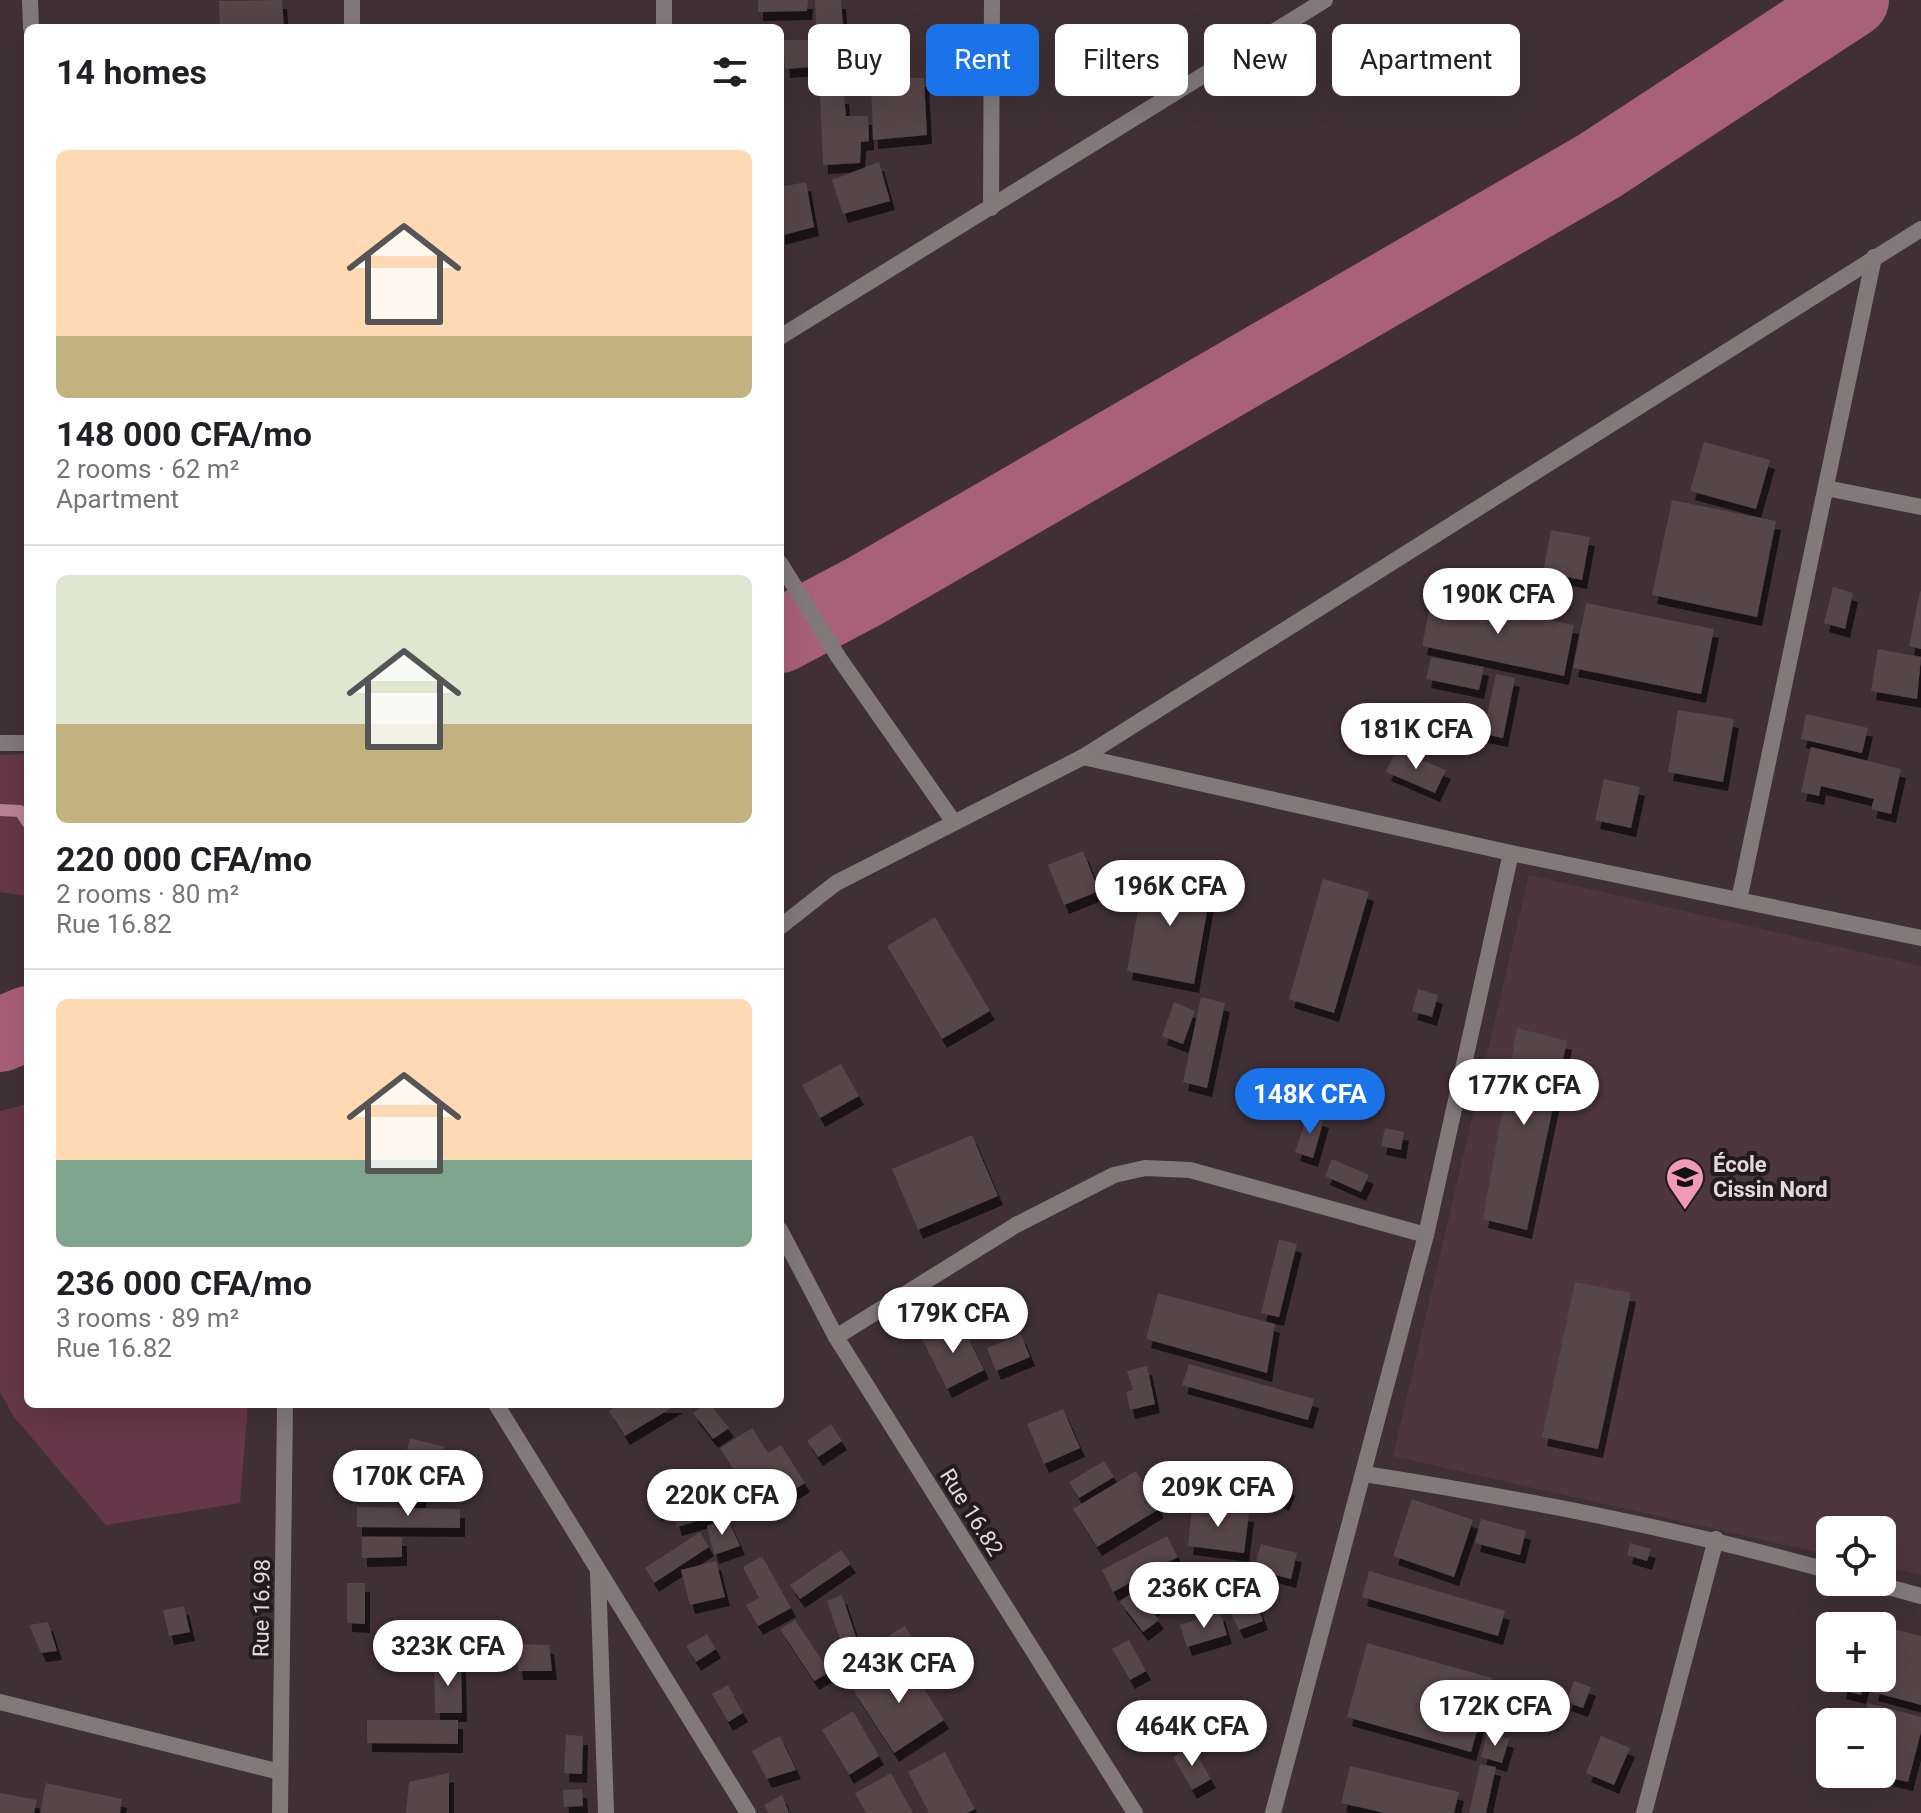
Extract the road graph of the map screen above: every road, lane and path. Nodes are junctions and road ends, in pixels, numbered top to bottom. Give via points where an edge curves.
1 (30, 0) edge
2 (352, 0) edge
3 (664, 0) edge
4 (992, 0) edge
5 (1325, 0) edge
6 (1309, 5) edge
7 (31, 24) edge
8 (352, 24) edge
9 (664, 24) edge
10 (991, 208) junction
11 (1921, 229) edge
12 (1874, 257) junction
13 (784, 335) edge
14 (1826, 488) junction
15 (1921, 507) edge
16 (784, 569) edge
17 (0, 743) edge
18 (24, 743) edge
19 (1083, 757) junction
20 (953, 821) junction
21 (1511, 853) junction
22 (1739, 900) junction
23 (784, 924) edge
24 (1921, 938) edge
25 (1426, 1235) junction
26 (784, 1238) edge
27 (836, 1337) junction
28 (285, 1408) edge
29 (498, 1408) edge
30 (1365, 1474) junction
31 (1716, 1539) junction
32 (1816, 1567) edge
33 (598, 1571) junction
34 (1896, 1589) edge
35 (1921, 1596) edge
36 (0, 1702) edge
37 (280, 1772) junction
38 (280, 1813) edge
39 (606, 1813) edge
40 (748, 1813) edge
41 (1135, 1813) edge
42 (1273, 1813) edge
43 (1644, 1813) edge

1 - 7 street
2 - 8 street
3 - 9 street
4 - 10 street
5 - 6 street
6 - 10 street
10 - 13 street
11 - 12 street
12 - 14 street
12 - 19 street
14 - 15 street
14 - 22 street
16 - 20 street
17 - 18 street
19 - 20 street
19 - 21 street
20 - 23 street via 836,883
21 - 22 street
21 - 25 street
22 - 24 street
25 - 27 street via 1190,1170 1145,1168 1114,1175 1016,1225
25 - 30 street
26 - 27 street, Rue 16.82
27 - 41 street, Rue 16.82
28 - 37 street, Rue 16.98
29 - 33 street
30 - 31 street via 1540,1502
30 - 42 street
31 - 32 street
31 - 43 street
33 - 39 street
33 - 40 street
34 - 35 street
36 - 37 street
37 - 38 street, Rue 16.98

